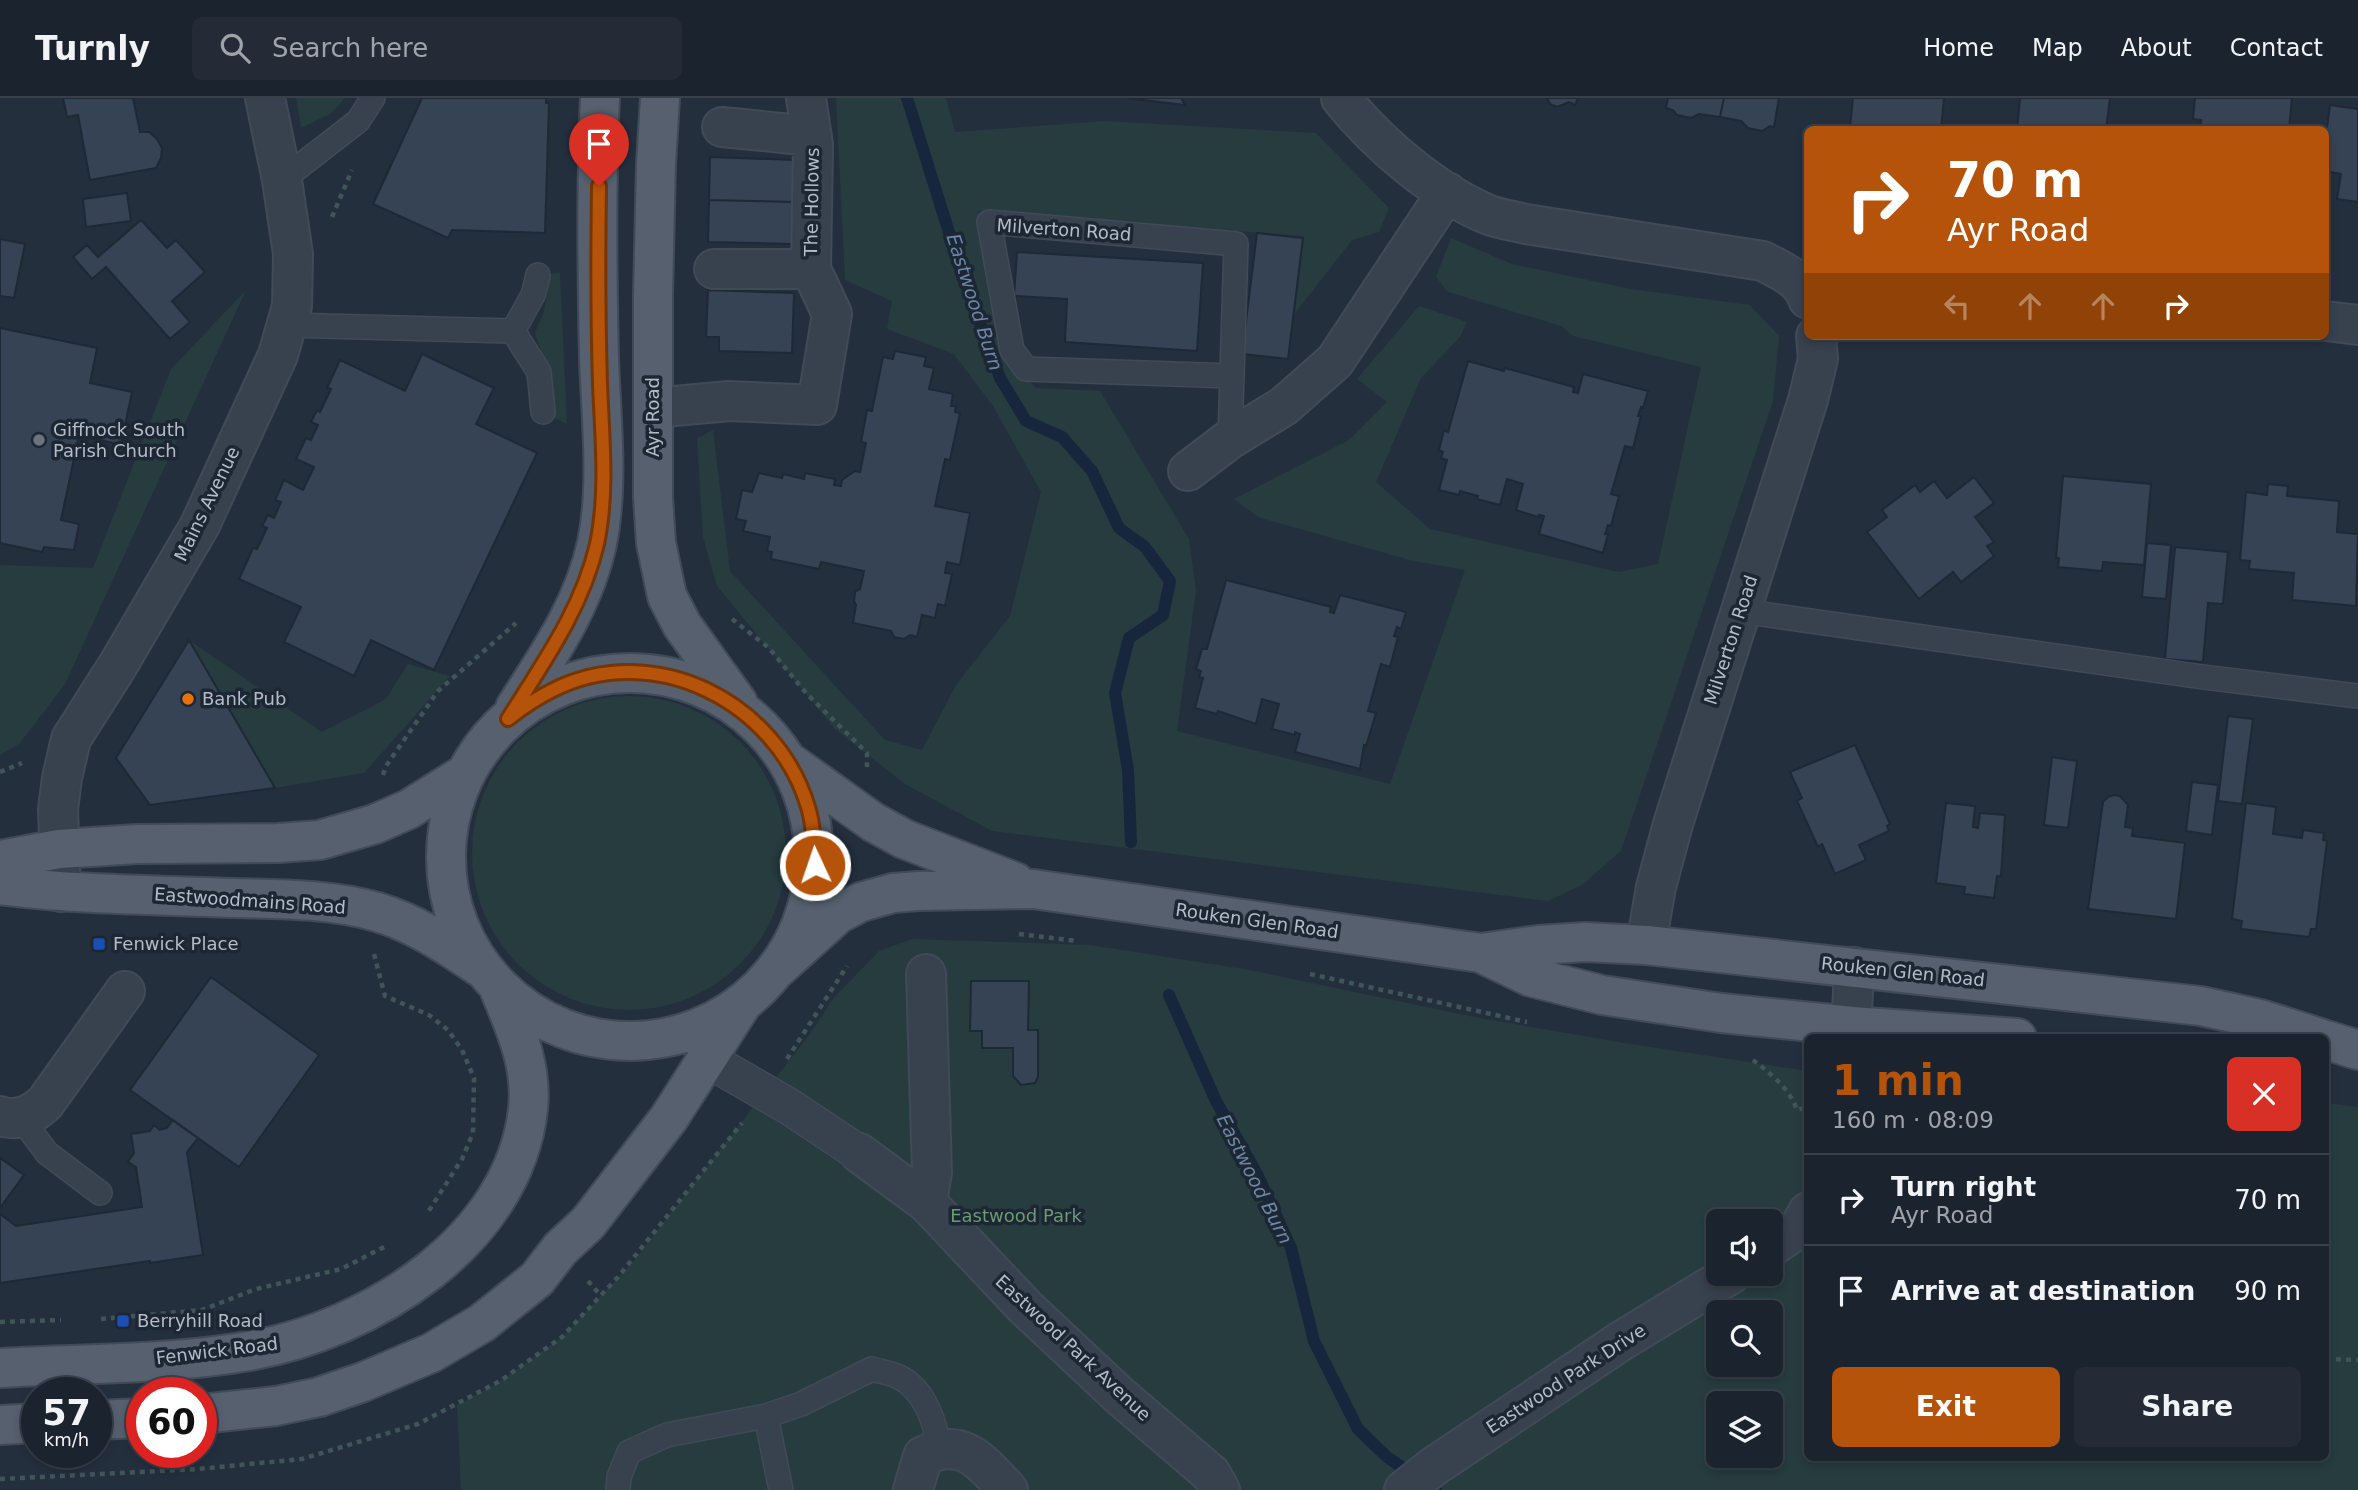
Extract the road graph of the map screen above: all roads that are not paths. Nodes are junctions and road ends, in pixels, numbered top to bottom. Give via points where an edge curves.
1 (265, 98) edge
2 (373, 98) edge
3 (600, 98) edge
4 (660, 98) edge
5 (806, 98) edge
6 (1341, 98) edge
7 (722, 128) dead end
8 (812, 136) junction
9 (282, 180) junction
10 (1447, 191) junction
11 (714, 269) dead end
12 (811, 269) junction
13 (538, 275) dead end
14 (1804, 289) edge
15 (2329, 321) edge
16 (287, 325) junction
17 (2358, 325) edge
18 (513, 331) junction
19 (1816, 340) edge
20 (1232, 376) junction
21 (653, 408) junction
22 (543, 412) dead end
23 (1230, 439) junction
24 (1188, 471) dead end
25 (1741, 611) junction
26 (2358, 696) edge
27 (744, 712) junction
28 (508, 719) junction
29 (789, 762) junction
30 (465, 774) junction
31 (59, 849) junction
32 (0, 860) edge
33 (0, 884) edge
34 (1033, 889) junction
35 (61, 892) junction
36 (1646, 945) junction
37 (1482, 953) junction
38 (1854, 967) junction
39 (777, 969) junction
40 (926, 974) dead end
41 (492, 978) junction
42 (125, 991) dead end
43 (743, 1003) junction
44 (1851, 1032) edge
45 (1906, 1034) edge
46 (2307, 1034) edge
47 (2329, 1041) edge
48 (2358, 1050) edge
49 (2329, 1055) edge
50 (2358, 1056) edge
51 (707, 1059) junction
52 (10, 1117) edge
53 (859, 1153) joint
54 (100, 1193) dead end
55 (928, 1203) junction
56 (1804, 1219) edge
57 (1783, 1239) edge
58 (1712, 1286) edge
59 (0, 1368) edge
60 (217, 1412) edge
61 (766, 1416) junction
62 (21, 1424) edge
63 (0, 1425) edge
64 (938, 1449) junction
65 (1418, 1478) edge
66 (618, 1490) edge
67 (780, 1490) edge
68 (913, 1490) edge
69 (1009, 1490) edge
70 (1220, 1490) edge

1 - 9 street, Mains Avenue
2 - 9 lane via 358,121
3 - 28 main road via 602,464 597,543 568,623
4 - 21 main road, Ayr Road
5 - 8 street, The Hollows
6 - 10 street via 1394,155
7 - 8 street, The Hollows
8 - 12 street, The Hollows
9 - 16 street, Mains Avenue via 294,280
10 - 14 street via 1489,215 1526,224 1763,261
10 - 23 street via 1335,361 1284,406
11 - 12 street, The Hollows
12 - 21 street, The Hollows via 832,314 817,405 729,401
13 - 18 lane via 533,295
15 - 17 street
16 - 18 lane
16 - 31 street, Mains Avenue via 278,355 201,525 71,739 58,809
18 - 22 lane via 539,372
19 - 25 street, Milverton Road via 1818,359 1808,400
20 - 20 lane, Milverton Road via 1027,369 1012,350 989,222 1236,244
20 - 23 lane, Milverton Road
21 - 27 main road, Ayr Road via 656,543 667,596 682,625
23 - 24 street
25 - 26 lane
25 - 36 street, Milverton Road via 1673,824
27 - 28 main road via 722,697 675,678 611,673 554,689
27 - 29 main road
28 - 30 main road
29 - 34 main road, Rouken Glen Road via 904,839
29 - 39 main road via 808,806 815,865 806,913
30 - 31 main road via 409,809 320,840
30 - 41 main road via 451,814 447,873 463,934
31 - 32 main road
31 - 35 street, Mains Avenue
33 - 35 main road, Eastwoodmains Road
34 - 37 main road, Rouken Glen Road
34 - 39 main road, Rouken Glen Road via 893,892 868,899 838,914
35 - 41 main road, Eastwoodmains Road via 344,905 379,912 424,930
36 - 37 main road, Rouken Glen Road via 1585,942
36 - 38 main road, Rouken Glen Road
37 - 44 main road, Rouken Glen Road via 1531,977 1602,995
38 - 44 street
38 - 46 main road, Rouken Glen Road via 2202,1006
39 - 43 main road
40 - 55 street via 932,1172
41 - 43 main road, Eastwoodmains Road via 531,1012 565,1030 622,1041 675,1035 712,1022
41 - 59 main road, Fenwick Road via 518,1035 528,1079 528,1108 521,1142 488,1212 440,1263 383,1303 292,1341 249,1351 171,1359
42 - 52 street via 45,1103 35,1113
43 - 51 main road
44 - 45 main road, Rouken Glen Road
47 - 48 main road
49 - 50 main road
51 - 53 street, Eastwood Park Avenue
51 - 60 main road via 669,1118 588,1223 537,1279 482,1322 431,1353 319,1397
52 - 54 lane via 47,1153
53 - 55 street, Eastwood Park Avenue
55 - 70 street, Eastwood Park Avenue via 1025,1307 1211,1474
56 - 57 street
58 - 65 street, Eastwood Park Drive
61 - 64 lane via 872,1369 901,1378 922,1398 937,1431
61 - 66 lane via 667,1435 629,1452
61 - 67 lane
62 - 63 main road
64 - 68 street via 923,1456
64 - 69 street via 951,1448 979,1458

